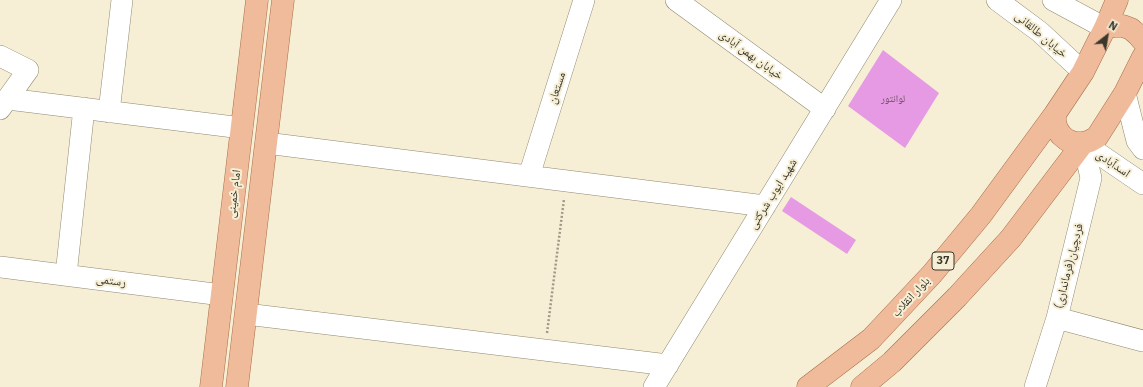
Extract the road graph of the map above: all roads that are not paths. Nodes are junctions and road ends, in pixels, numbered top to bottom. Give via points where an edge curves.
1 (122, 0) edge
2 (257, 0) edge
3 (283, 0) edge
4 (584, 0) edge
5 (676, 0) edge
6 (891, 0) edge
7 (998, 0) edge
8 (1053, 0) edge
9 (1117, 0) edge
10 (1105, 28) junction
11 (1143, 41) edge
12 (0, 56) edge
13 (1143, 57) edge
14 (1083, 72) junction
15 (1125, 93) junction
16 (4, 104) edge
17 (84, 108) junction
18 (825, 109) junction
19 (109, 112) junction
20 (1055, 114) junction
21 (242, 128) junction
22 (266, 143) junction
23 (1083, 143) junction
24 (1143, 149) edge
25 (529, 176) junction
26 (1143, 184) edge
27 (765, 206) junction
28 (0, 267) edge
29 (66, 275) junction
30 (222, 295) junction
31 (246, 314) junction
32 (1057, 318) junction
33 (1143, 341) edge
34 (668, 365) junction
35 (211, 387) edge
36 (237, 387) edge
37 (654, 387) edge
38 (808, 387) edge
39 (862, 387) edge
40 (1035, 387) edge

1 - 19 street
2 - 21 main road, امام خمینی
3 - 22 main road
4 - 25 street, مستعان
5 - 18 street, خیابان بهمن آبادی
6 - 18 street, شهید ایوب شرکتی
7 - 14 street, خیابان طالقانی via 1040,32
8 - 10 street
9 - 10 main road, 37
10 - 11 main road via 1123,26 1131,29
10 - 14 main road, 37
12 - 16 street via 28,70
13 - 15 main road
14 - 20 main road, 37
15 - 23 main road via 1097,137
15 - 24 street via 1137,141
16 - 17 street
17 - 19 street
17 - 29 street
18 - 27 street, شهید ایوب شرکتی
19 - 21 street
20 - 23 main road via 1055,122 1061,135 1075,143
20 - 38 main road, بلوار انقلاب / 37 via 981,215 932,274 871,339
21 - 30 main road, امام خمینی
22 - 25 street
22 - 31 main road
23 - 26 street, اسدآبادی
23 - 32 street, فردچیان(فرمانداری) via 1091,178
23 - 39 main road via 1011,238 892,362
25 - 27 street
27 - 34 street, شهید ایوب شرکتی
28 - 29 street, رستمی
29 - 30 street, رستمی
30 - 35 main road, امام خمینی
31 - 34 street
31 - 36 main road
32 - 33 street
32 - 40 street, فردچیان(فرمانداری)
34 - 37 street, شهید ایوب شرکتی

